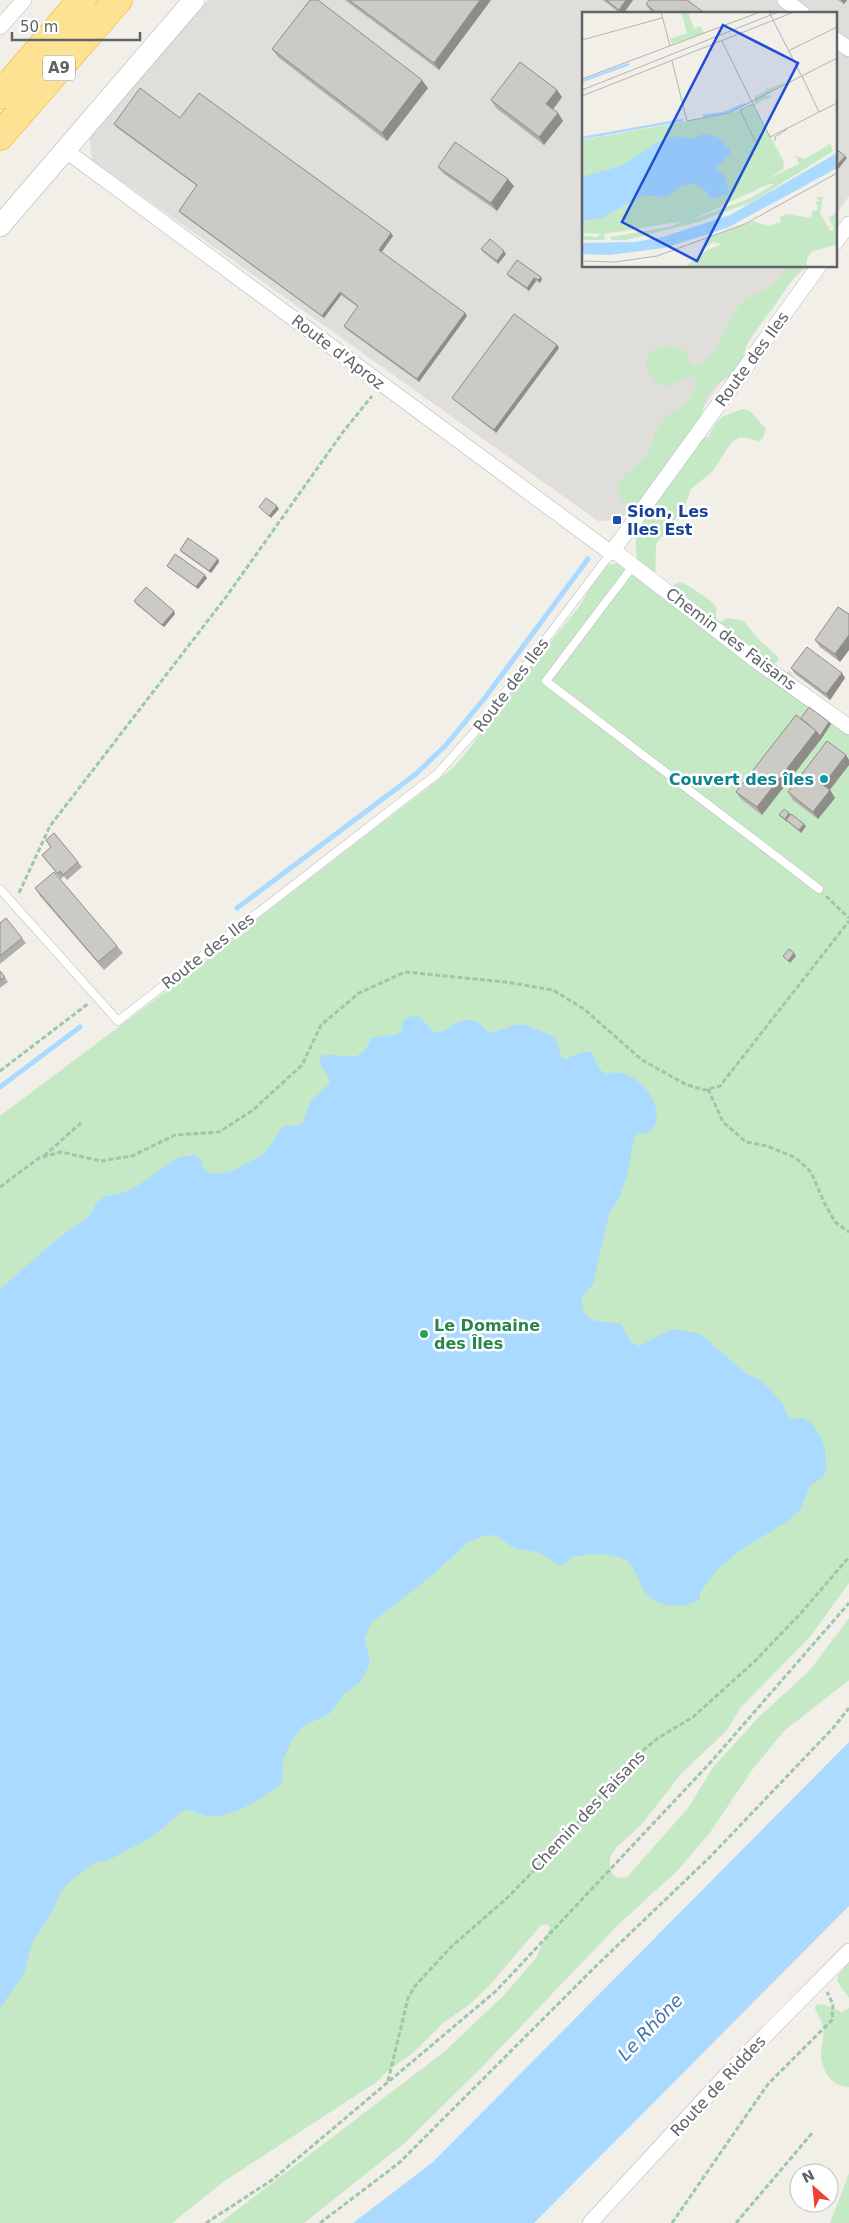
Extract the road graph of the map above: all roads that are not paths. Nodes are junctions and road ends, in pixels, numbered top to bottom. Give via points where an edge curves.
1 (24, 0) edge
2 (82, 0) edge
3 (118, 0) edge
4 (194, 0) edge
5 (785, 0) edge
6 (800, 12) edge
7 (0, 26) edge
8 (836, 40) edge
9 (849, 49) edge
10 (0, 95) edge
11 (0, 136) edge
12 (65, 150) junction
13 (849, 224) edge
14 (0, 226) edge
15 (836, 242) edge
16 (818, 268) edge
17 (612, 552) junction
18 (633, 566) junction
19 (849, 727) edge
20 (0, 889) edge
21 (819, 889) road end
22 (849, 1951) edge
23 (590, 2223) edge

1 - 7 street
2 - 10 highway, A9
3 - 11 highway, A9
4 - 12 street
5 - 6 street
8 - 9 street
12 - 14 street
12 - 17 street, Route d'Aproz
13 - 15 street
16 - 17 street, Route des Iles
17 - 18 street, Chemin des Faisans
17 - 20 lane, Route des Iles via 479,727 437,774 118,1021
18 - 19 street, Chemin des Faisans
18 - 21 lane via 546,681
22 - 23 street, Route de Riddes via 732,2069

